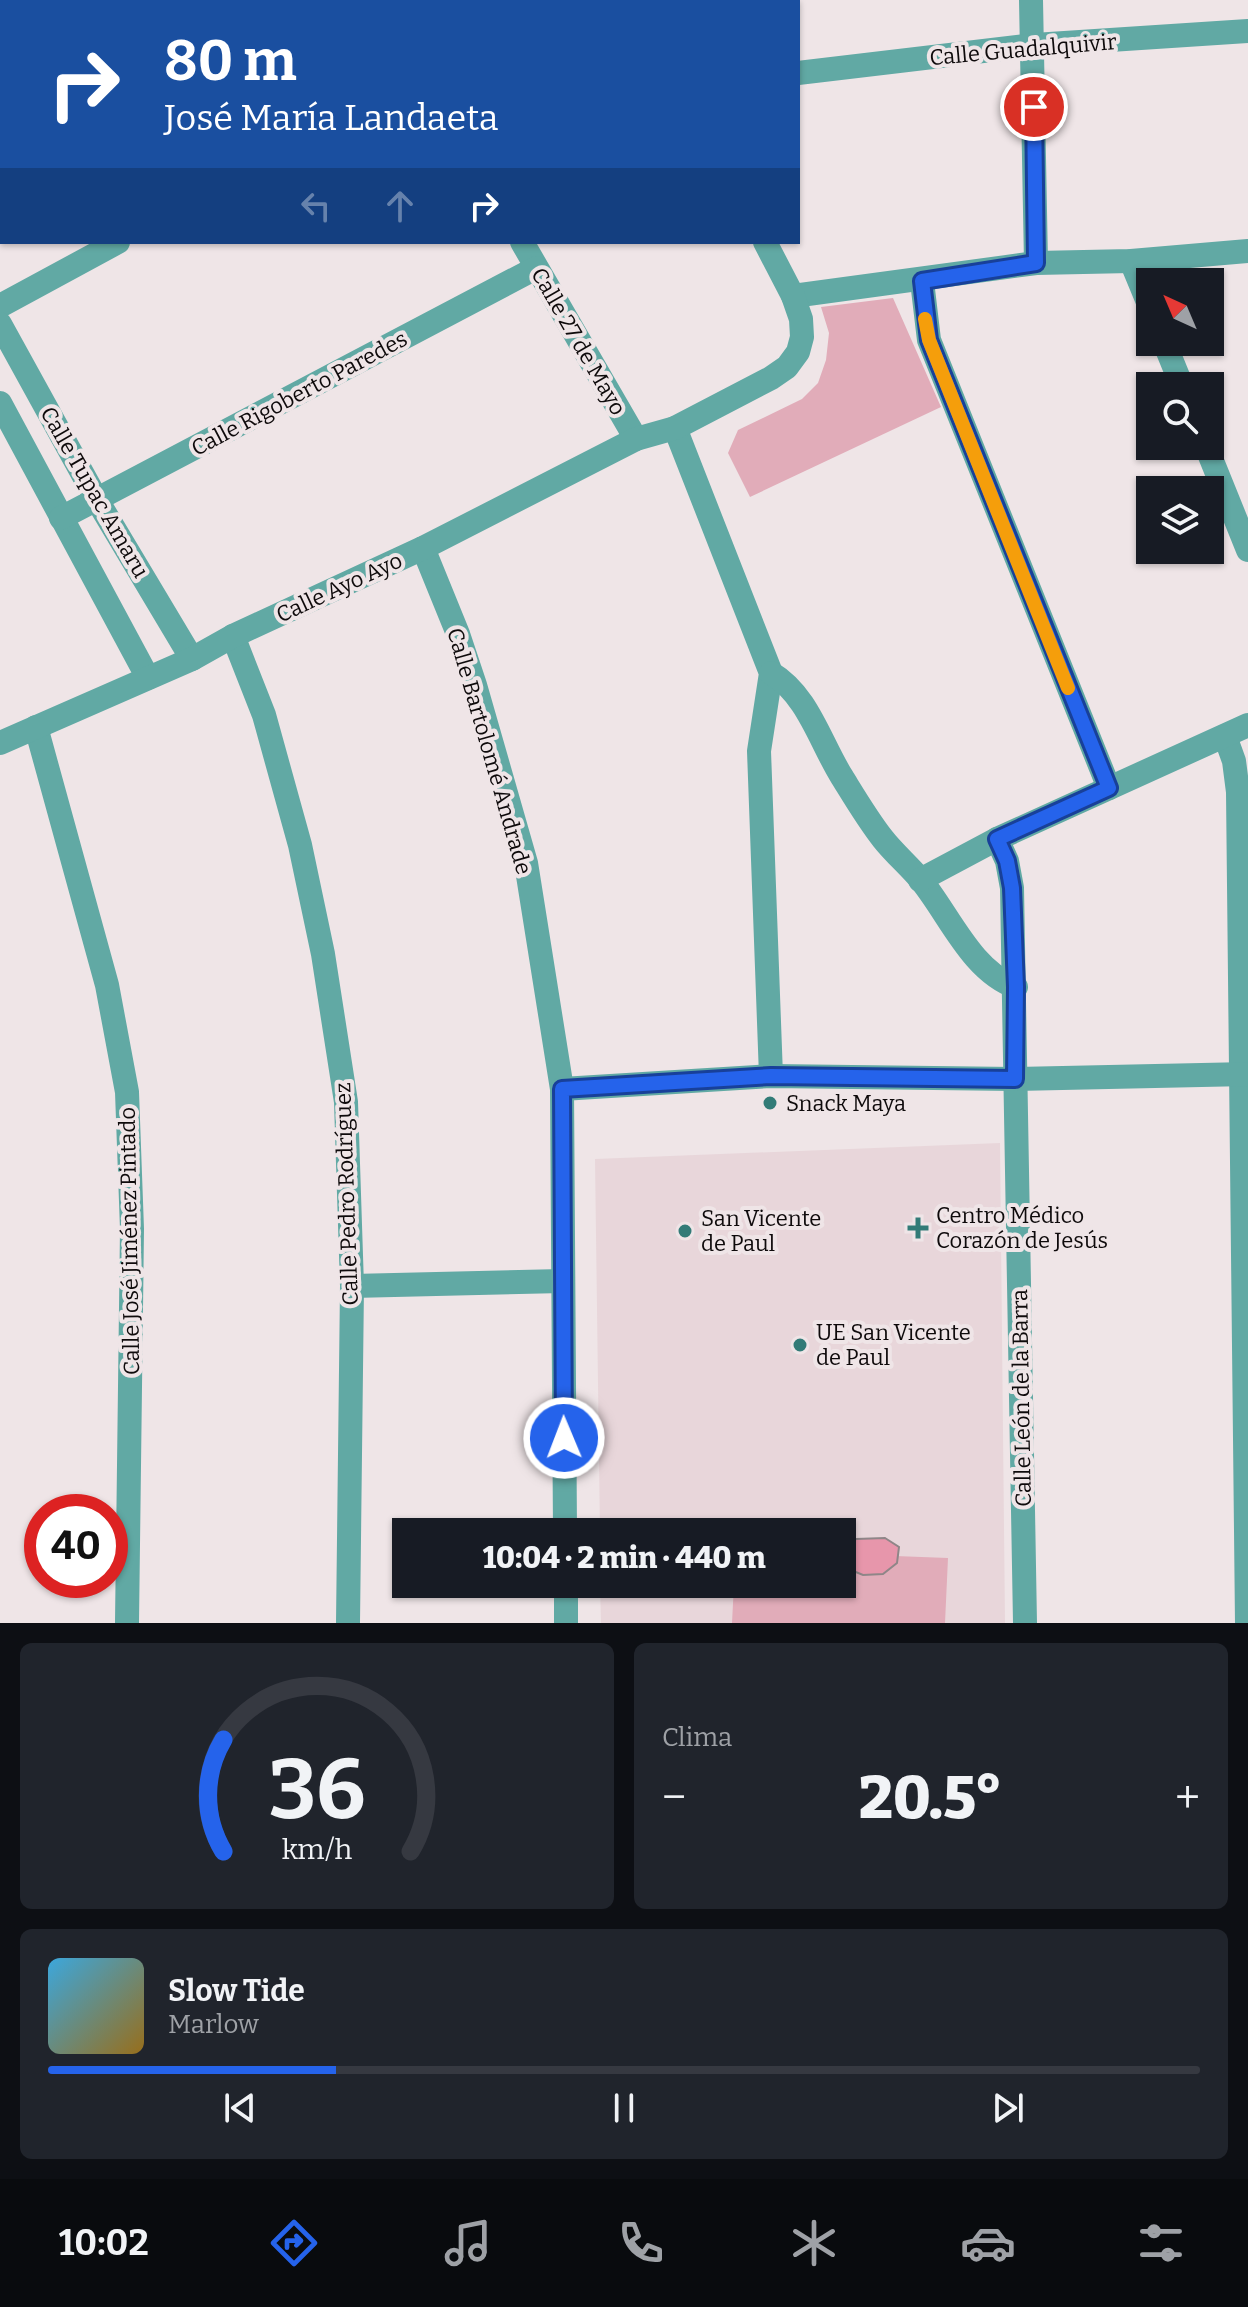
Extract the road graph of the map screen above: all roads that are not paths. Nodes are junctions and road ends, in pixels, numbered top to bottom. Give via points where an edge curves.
1 (1031, 0) edge
2 (1248, 31) edge
3 (1034, 45) junction
4 (800, 73) edge
5 (114, 244) edge
6 (523, 244) edge
7 (766, 244) edge
8 (1248, 251) edge
9 (1131, 261) junction
10 (1036, 263) junction
11 (536, 268) junction
12 (1136, 273) edge
13 (922, 281) junction
14 (793, 296) junction
15 (0, 306) edge
16 (0, 324) edge
17 (10, 364) edge
18 (0, 403) edge
19 (675, 428) junction
20 (636, 439) junction
21 (1212, 460) edge
22 (97, 500) junction
23 (61, 518) junction
24 (423, 548) junction
25 (1248, 550) edge
26 (233, 636) junction
27 (192, 659) junction
28 (771, 673) junction
29 (148, 678) junction
30 (1248, 725) edge
31 (36, 727) junction
32 (1225, 736) junction
33 (0, 743) edge
34 (1109, 788) junction
35 (997, 839) junction
36 (920, 880) junction
37 (1016, 987) junction
38 (1244, 1074) edge
39 (771, 1076) junction
40 (1015, 1079) junction
41 (562, 1089) junction
42 (563, 1281) junction
43 (352, 1286) junction
44 (565, 1518) edge
45 (566, 1598) edge
46 (127, 1623) edge
47 (348, 1623) edge
48 (566, 1623) edge
49 (1025, 1623) edge
50 (1247, 1623) edge

1 - 3 street
2 - 3 street, Calle Guadalquivir
3 - 4 street, Calle Guadalquivir
3 - 10 street
5 - 15 street
6 - 11 street, Calle 27 de Mayo
7 - 14 street, Calle Ayo Ayo
8 - 9 street
9 - 10 street
9 - 12 street
10 - 13 street
11 - 20 street, Calle 27 de Mayo
11 - 22 street, Calle Rigoberto Paredes
13 - 14 street
13 - 34 street via 929,340
14 - 19 street, Calle Ayo Ayo via 802,337 787,367
16 - 17 street, Calle Tupac Amaru
17 - 22 street, Calle Tupac Amaru
18 - 23 street, Calle Tupac Amaru
19 - 20 street, Calle Ayo Ayo
19 - 28 street
20 - 24 street, Calle Ayo Ayo
21 - 25 street
22 - 23 street, Calle Rigoberto Paredes
22 - 27 street, Calle Tupac Amaru
23 - 29 street, Calle Tupac Amaru
24 - 26 street, Calle Ayo Ayo
24 - 41 street, Calle Bartolomé Andrade via 466,659 526,863
26 - 27 street, Calle Ayo Ayo
26 - 43 street, Calle Pedro Rodríguez via 264,715 323,954 346,1102
27 - 29 street, Calle Ayo Ayo
28 - 36 street via 787,683 883,838
28 - 39 street via 759,751
29 - 31 street, Calle Ayo Ayo
30 - 32 street
31 - 33 street, Calle Ayo Ayo
31 - 46 street, Calle José Jiménez Pintado via 107,985 127,1092 132,1229
32 - 34 street
32 - 38 street via 1238,792
34 - 35 street
35 - 36 street
35 - 37 street, Calle León de la Barra via 1012,888
36 - 37 street via 977,958 1000,981
37 - 40 street, Calle León de la Barra
38 - 40 street
38 - 50 street
39 - 40 street
39 - 41 street
40 - 49 street, Calle León de la Barra
41 - 42 street, Calle Bartolomé Andrade
42 - 43 street
42 - 44 street, Calle Bartolomé Andrade
43 - 47 street, Calle Pedro Rodríguez
45 - 48 street

